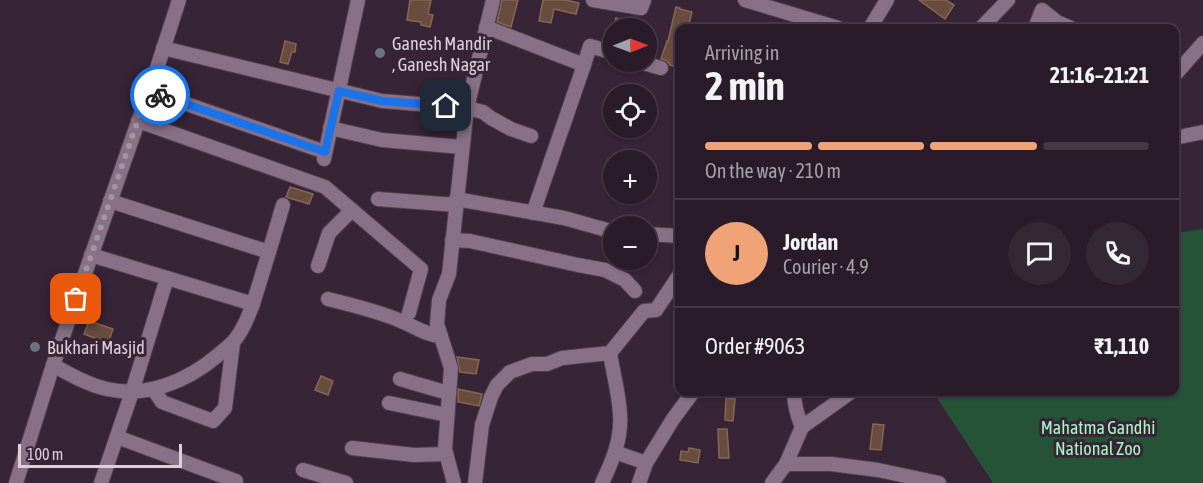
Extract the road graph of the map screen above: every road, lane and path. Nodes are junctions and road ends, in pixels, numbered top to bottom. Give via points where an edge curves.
1 (179, 0) edge
2 (358, 0) edge
3 (493, 0) edge
4 (593, 0) edge
5 (745, 0) edge
6 (887, 0) edge
7 (1008, 0) edge
8 (642, 4) edge
9 (825, 24) edge
10 (872, 24) edge
11 (985, 24) edge
12 (1037, 24) edge
13 (1062, 24) edge
14 (486, 27) junction
15 (1203, 43) edge
16 (163, 48) junction
17 (603, 50) edge
18 (584, 65) junction
19 (657, 67) edge
20 (1179, 67) edge
21 (661, 68) dead end
22 (148, 91) junction
23 (339, 91) junction
24 (467, 108) junction
25 (138, 121) junction
26 (330, 128) junction
27 (1203, 132) edge
28 (531, 136) dead end
29 (1179, 137) edge
30 (462, 147) junction
31 (378, 199) dead end
32 (110, 201) junction
33 (456, 202) junction
34 (283, 205) dead end
35 (352, 210) junction
36 (533, 213) junction
37 (603, 229) edge
38 (657, 235) edge
39 (675, 236) edge
40 (452, 240) junction
41 (269, 252) junction
42 (91, 255) junction
43 (318, 266) dead end
44 (167, 278) junction
45 (675, 282) edge
46 (634, 291) dead end
47 (328, 299) dead end
48 (253, 304) junction
49 (409, 313) dead end
50 (441, 336) junction
51 (233, 343) junction
52 (610, 353) junction
53 (52, 365) junction
54 (400, 379) dead end
55 (154, 390) junction
56 (449, 391) junction
57 (132, 392) junction
58 (690, 396) edge
59 (794, 396) edge
60 (845, 396) edge
61 (389, 403) dead end
62 (447, 415) junction
63 (802, 427) junction
64 (117, 437) junction
65 (352, 448) dead end
66 (615, 452) junction
67 (446, 454) junction
68 (646, 463) junction
69 (786, 464) junction
70 (303, 470) dead end
71 (16, 483) edge
72 (101, 483) edge
73 (235, 483) edge
74 (346, 483) edge
75 (454, 483) edge
76 (475, 483) edge
77 (602, 483) edge
78 (639, 483) edge
79 (772, 483) edge
80 (939, 483) edge

1 - 16 street
2 - 23 street
3 - 14 street
4 - 8 street
5 - 9 street
6 - 10 street
7 - 11 street
12 - 13 street via 1042,10
14 - 18 street
14 - 24 street
15 - 20 street
16 - 22 street
16 - 23 street
17 - 18 street via 590,46
18 - 36 street
19 - 21 street
22 - 25 street
22 - 26 street via 324,155
23 - 24 street via 382,101
23 - 26 street
24 - 28 street
24 - 30 street
25 - 32 street
25 - 35 street via 325,187
26 - 30 street via 382,140
27 - 29 street
30 - 33 street
31 - 33 street
32 - 41 street
32 - 42 street
33 - 36 street
33 - 40 street
34 - 41 street
35 - 43 street via 329,232
35 - 49 street via 421,269
36 - 37 street
38 - 39 street
40 - 46 street via 605,270 625,280
40 - 50 street via 449,274 439,300 437,324
41 - 48 street
42 - 44 street
42 - 53 street
44 - 48 street
44 - 57 street
45 - 52 street via 656,310 644,311
47 - 50 street
48 - 51 street
50 - 56 street via 451,368
51 - 55 street via 205,366
51 - 55 street via 225,408 213,421 162,402
52 - 66 street via 621,415
52 - 76 street via 562,358 510,372 497,385 482,425
53 - 57 street via 106,389
53 - 71 street
54 - 56 street
55 - 57 street
56 - 62 street
57 - 64 street
58 - 68 street
59 - 63 street
60 - 63 street
61 - 62 street
62 - 67 street
63 - 69 street
64 - 72 street
64 - 73 street
65 - 67 street
66 - 68 street
66 - 77 street
67 - 75 street
68 - 78 street
69 - 79 street
69 - 80 street via 866,468
70 - 74 street

